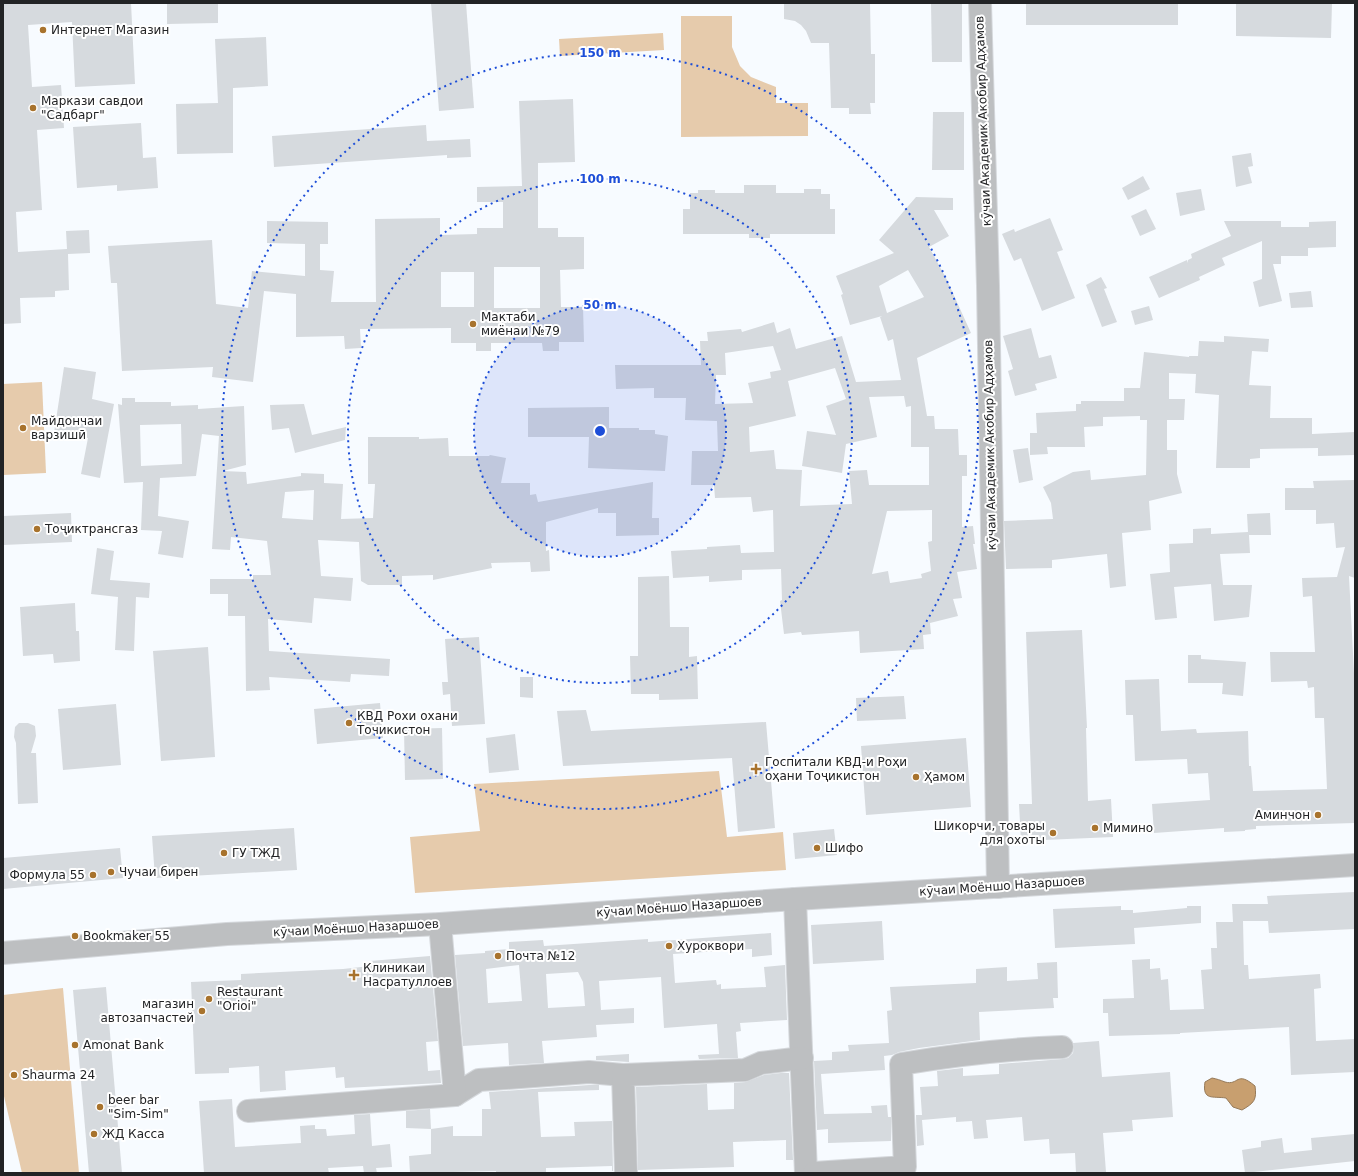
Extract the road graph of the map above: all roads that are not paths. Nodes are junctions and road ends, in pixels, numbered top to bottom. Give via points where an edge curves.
1 (980, 3) edge
2 (1355, 865) edge
3 (998, 887) junction
4 (795, 899) junction
5 (440, 924) junction
6 (3, 952) edge
7 (1062, 1047) dead end
8 (802, 1058) junction
9 (623, 1075) junction
10 (455, 1095) junction
11 (248, 1112) dead end
12 (626, 1173) edge
13 (806, 1173) edge
14 (814, 1173) edge

1 - 3 street, кӯчаи Академик Акобир Адҳамов via 988,286
2 - 3 street, кӯчаи Моёншо Назаршоев
3 - 4 street, кӯчаи Моёншо Назаршоев
4 - 5 street, кӯчаи Моёншо Назаршоев
4 - 8 street
5 - 6 street, кӯчаи Моёншо Назаршоев via 228,934
5 - 10 street
7 - 14 street via 994,1052 901,1064 905,1167
8 - 9 street via 761,1063 745,1070
8 - 13 street
9 - 10 street via 589,1072 479,1080
9 - 12 street
10 - 11 street

